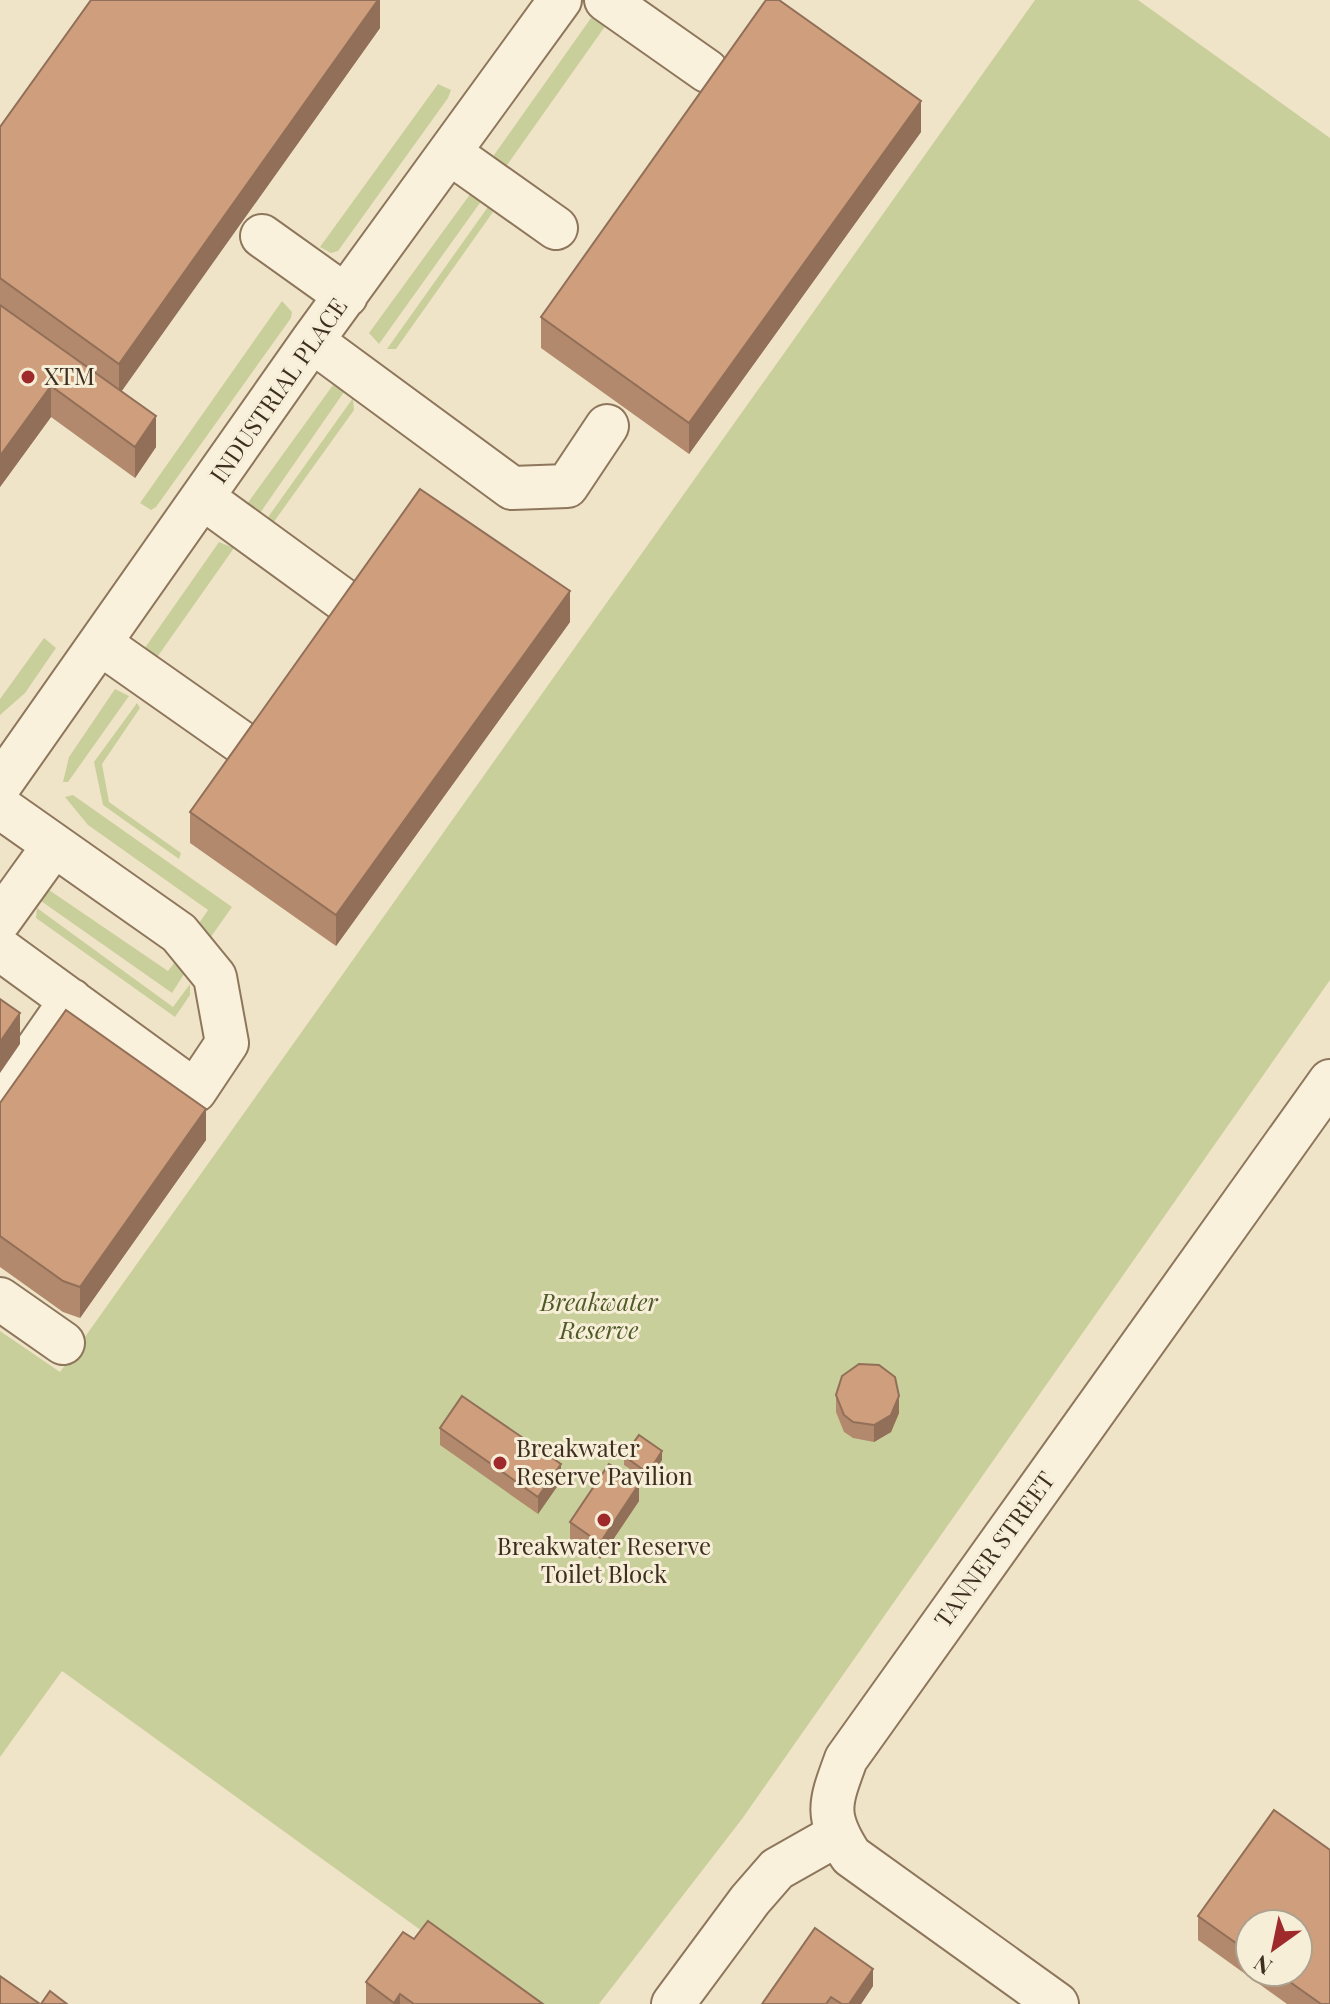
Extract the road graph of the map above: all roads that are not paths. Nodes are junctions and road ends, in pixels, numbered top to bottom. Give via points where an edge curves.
1 (606, 0) edge
2 (554, 2) edge
3 (707, 71) dead end
4 (450, 153) junction
5 (556, 228) dead end
6 (262, 236) dead end
7 (346, 296) junction
8 (312, 341) junction
9 (607, 426) dead end
10 (203, 498) junction
11 (346, 602) edge
12 (101, 644) junction
13 (242, 743) edge
14 (0, 785) edge
15 (0, 807) edge
16 (54, 845) junction
17 (0, 920) edge
18 (0, 949) edge
19 (71, 1000) junction
20 (1330, 1081) edge
21 (0, 1102) edge
22 (0, 1299) edge
23 (63, 1343) dead end
24 (837, 1835) junction
25 (673, 2004) edge
26 (1057, 2004) edge

1 - 3 street
2 - 4 street, INDUSTRIAL PLACE
4 - 5 street
4 - 7 street, INDUSTRIAL PLACE
6 - 7 street
7 - 8 street, INDUSTRIAL PLACE
8 - 9 street via 512,488 567,486
8 - 10 street, INDUSTRIAL PLACE
10 - 11 street
10 - 12 street, INDUSTRIAL PLACE
12 - 13 street
12 - 14 street, INDUSTRIAL PLACE
15 - 16 street
16 - 17 street
16 - 19 street via 179,933 215,977 227,1043 195,1091
18 - 19 street
19 - 21 street
20 - 24 street, TANNER STREET via 846,1759 829,1806
22 - 23 street
24 - 25 street via 777,1869
24 - 26 street via 851,1856

